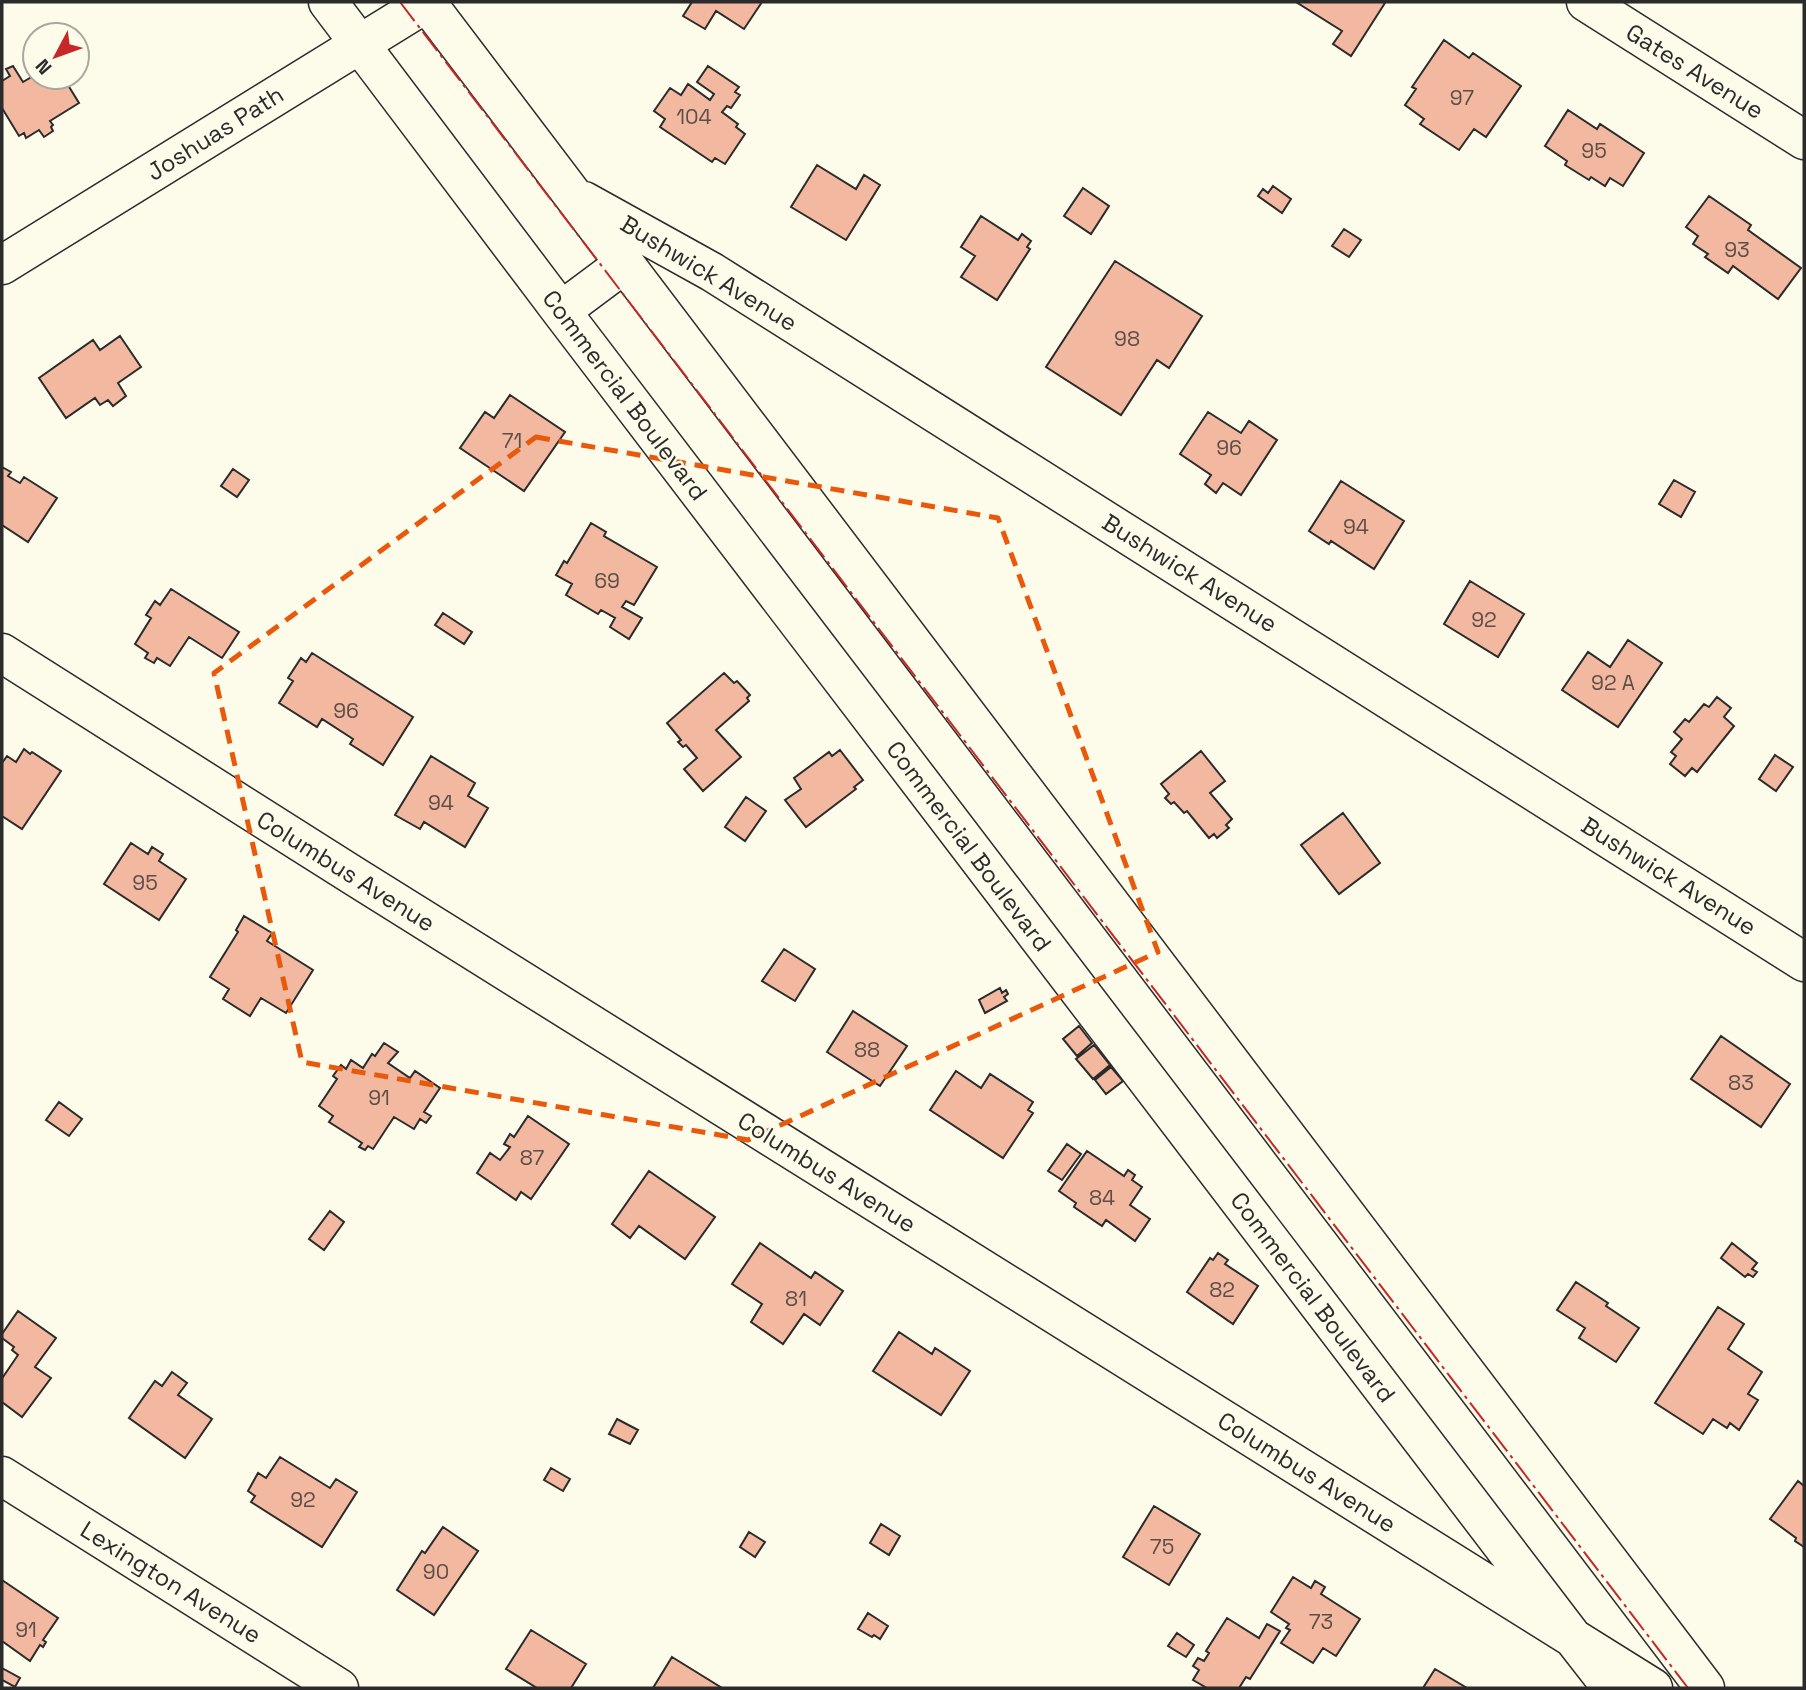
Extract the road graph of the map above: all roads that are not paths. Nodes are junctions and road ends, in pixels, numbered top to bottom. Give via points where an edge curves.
1 (328, 2) edge
2 (428, 2) edge
3 (1586, 2) edge
4 (359, 44) junction
5 (1804, 139) edge
6 (570, 193) junction
7 (624, 264) junction
8 (2, 265) edge
9 (561, 311) junction
10 (2, 653) edge
11 (1804, 962) edge
12 (2, 1476) edge
13 (1573, 1638) junction
14 (339, 1688) edge
15 (1612, 1688) edge
16 (1653, 1688) edge
17 (1705, 1688) edge

1 - 4 street, Commercial Boulevard
2 - 4 street, Joshuas Path
2 - 6 street
3 - 5 street, Gates Avenue
4 - 8 street, Joshuas Path
4 - 9 street, Commercial Boulevard
6 - 7 street
6 - 11 street, Bushwick Avenue via 712,272
7 - 9 street
7 - 17 street
9 - 13 street, Commercial Boulevard
10 - 13 street, Columbus Avenue
12 - 14 street, Lexington Avenue
13 - 15 street, Commercial Boulevard
13 - 16 street, Columbus Avenue

